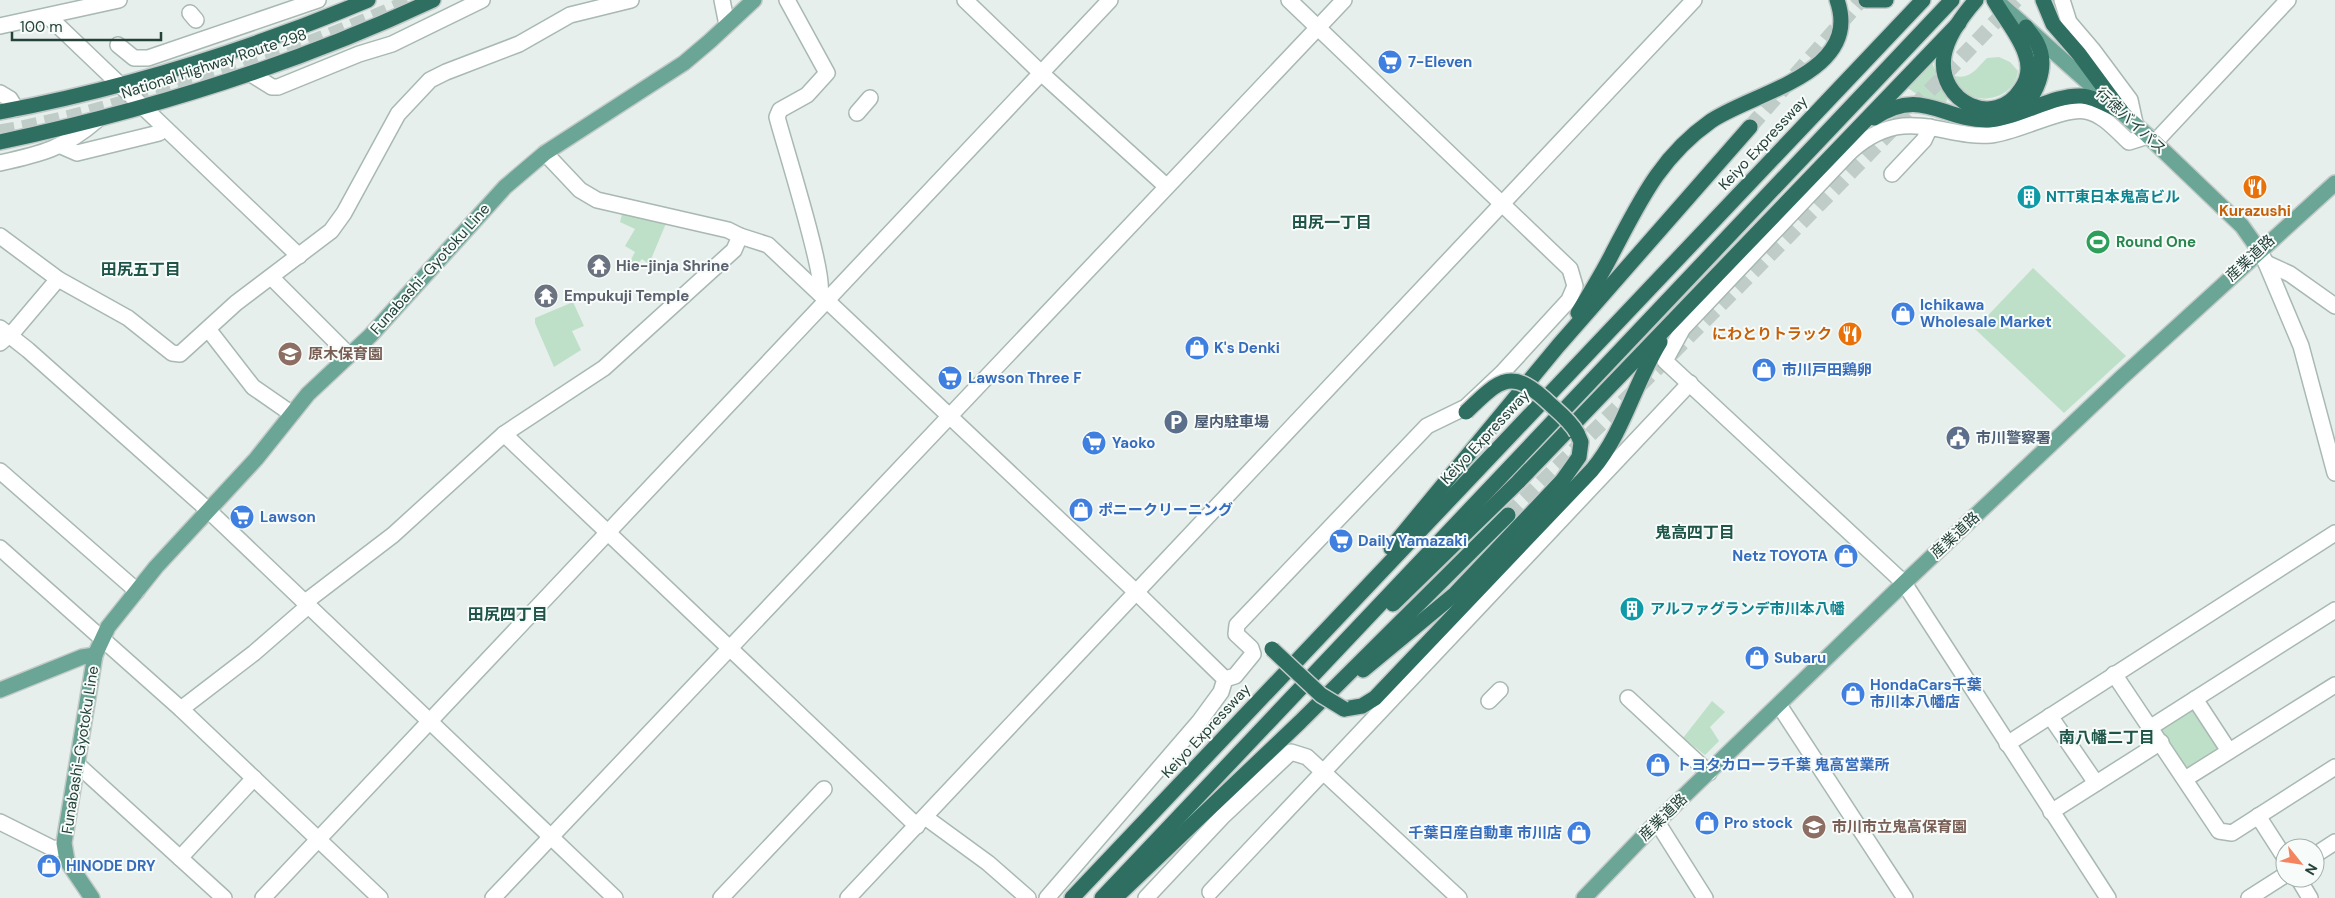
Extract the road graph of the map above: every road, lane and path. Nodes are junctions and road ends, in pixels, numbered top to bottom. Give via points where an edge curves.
1 (119, 0) edge
2 (318, 0) edge
3 (368, 0) edge
4 (433, 0) edge
5 (482, 0) edge
6 (631, 0) edge
7 (722, 0) edge
8 (754, 0) edge
9 (787, 0) edge
10 (965, 0) edge
11 (1110, 0) edge
12 (1289, 0) edge
13 (1344, 0) edge
14 (1694, 0) edge
15 (1837, 0) edge
16 (1866, 0) edge
17 (1886, 0) edge
18 (1923, 0) edge
19 (1952, 0) edge
20 (1976, 0) edge
21 (1995, 0) edge
22 (2043, 0) edge
23 (2062, 0) edge
24 (2288, 0) edge
25 (49, 17) junction
26 (1959, 23) junction
27 (728, 25) junction
28 (0, 26) edge
29 (2026, 26) junction
30 (1318, 28) junction
31 (217, 36) junction
32 (118, 45) dead end
33 (211, 58) junction
34 (1040, 72) junction
35 (251, 74) junction
36 (122, 86) junction
37 (0, 93) edge
38 (870, 98) dead end
39 (143, 107) junction
40 (16, 109) junction
41 (2121, 111) junction
42 (0, 112) edge
43 (856, 112) dead end
44 (2008, 116) junction
45 (97, 120) junction
46 (2135, 124) junction
47 (1750, 127) tunnel mouth
48 (1930, 127) junction
49 (159, 132) dead end
50 (2152, 139) junction
51 (0, 142) edge
52 (61, 146) junction
53 (1838, 148) junction
54 (545, 153) junction
55 (0, 163) edge
56 (1892, 174) dead end
57 (2335, 182) edge
58 (1166, 186) junction
59 (1502, 205) junction
60 (0, 236) edge
61 (740, 236) junction
62 (299, 256) junction
63 (2262, 256) junction
64 (271, 277) junction
65 (58, 279) junction
66 (824, 297) junction
67 (2335, 306) edge
68 (1672, 324) junction
69 (208, 329) junction
70 (3, 335) edge
71 (1558, 346) junction
72 (349, 356) junction
73 (1690, 383) junction
74 (1466, 412) dead end
75 (292, 414) junction
76 (950, 417) junction
77 (504, 434) junction
78 (0, 471) edge
79 (2335, 473) edge
80 (208, 510) junction
81 (1508, 515) tunnel mouth
82 (608, 532) junction
83 (2335, 533) edge
84 (0, 548) edge
85 (1904, 584) junction
86 (137, 591) junction
87 (1136, 592) junction
88 (306, 605) junction
89 (2335, 610) edge
90 (102, 638) junction
91 (732, 648) junction
92 (1272, 649) dead end
93 (96, 655) junction
94 (1300, 657) junction
95 (2114, 674) junction
96 (1225, 679) junction
97 (2335, 685) edge
98 (0, 690) edge
99 (1628, 698) dead end
100 (2195, 699) junction
101 (1288, 701) junction
102 (1779, 704) junction
103 (181, 709) junction
104 (2050, 716) junction
105 (429, 722) junction
106 (1300, 722) junction
107 (2151, 727) junction
108 (2161, 742) junction
109 (2006, 744) junction
110 (2229, 751) junction
111 (78, 765) junction
112 (2335, 767) edge
113 (1709, 772) junction
114 (1324, 773) junction
115 (254, 778) junction
116 (2185, 779) junction
117 (2096, 783) junction
118 (824, 789) dead end
119 (2051, 812) junction
120 (2258, 816) junction
121 (921, 821) junction
122 (0, 822) edge
123 (1657, 822) junction
124 (551, 838) junction
125 (317, 839) junction
126 (2275, 842) edge
127 (64, 849) junction
128 (180, 858) junction
129 (2275, 881) edge
130 (1210, 892) dead end
131 (92, 898) edge
132 (224, 898) edge
133 (263, 898) edge
134 (380, 898) edge
135 (494, 898) edge
136 (615, 898) edge
137 (721, 898) edge
138 (848, 898) edge
139 (1028, 898) edge
140 (1047, 898) edge
141 (1072, 898) edge
142 (1102, 898) edge
143 (1115, 898) edge
144 (1146, 898) edge
145 (1458, 898) edge
146 (1584, 898) edge
147 (1706, 898) edge
148 (1905, 898) edge
149 (2108, 898) edge
150 (2249, 898) edge

1 - 25 street
2 - 31 street
3 - 33 highway, National Highway Route 298
4 - 35 highway, National Highway Route 298 via 332,44
5 - 35 street via 392,44 278,87 272,87
6 - 62 street via 570,15 511,48 430,80 398,114 337,223 325,237
7 - 27 street
8 - 27 main road, Funabashi-Gyotoku Line
9 - 66 street via 827,73 807,95 780,110 777,117
10 - 34 street
11 - 34 street
12 - 30 street
13 - 30 street
14 - 59 street
15 - 71 highway via 1840,22 1836,42 1819,65 1711,121 1658,170
16 - 17 highway
18 - 94 highway, Keiyo Expressway
19 - 101 highway
20 - 26 highway
21 - 26 highway via 2024,49 2028,65 2024,86 2008,103 1994,108 1978,108 1961,100 1950,89 1944,74 1944,56
21 - 29 main road, 行徳バイパス
22 - 41 highway via 2053,24
23 - 46 street via 2069,22 2130,100
24 - 50 street
25 - 28 street
25 - 36 street
26 - 53 highway
27 - 54 main road, Funabashi-Gyotoku Line via 684,62
29 - 41 main road, 行徳バイパス
29 - 44 highway via 2040,52 2039,80 2027,103
30 - 58 street
30 - 59 street
31 - 32 street via 141,59 129,55
31 - 33 street via 218,45
33 - 36 highway, National Highway Route 298
34 - 58 street
34 - 66 street via 985,131 984,136
35 - 39 highway, National Highway Route 298
36 - 39 street
36 - 40 highway, National Highway Route 298
37 - 40 street via 10,99
38 - 43 street
39 - 45 highway, National Highway Route 298
39 - 62 street
40 - 42 highway, National Highway Route 298
41 - 44 highway via 2089,98 2074,96
41 - 46 main road, 行徳バイパス
44 - 53 highway via 1978,120 1928,105 1896,107 1871,120
45 - 51 highway, National Highway Route 298
45 - 52 street
46 - 50 main road, 行徳バイパス
47 - 71 highway
48 - 50 street via 1962,134 1989,135 2078,110 2096,115 2129,142
48 - 56 street via 1924,140
48 - 73 street via 1909,125 1888,129 1870,136 1855,148 1690,321 1665,361
49 - 52 street via 77,153
50 - 63 main road, 行徳バイパス via 2242,226
52 - 55 street
53 - 68 highway
54 - 61 street via 589,196 728,230
54 - 72 main road, Funabashi-Gyotoku Line via 506,187
57 - 63 main road, 産業道路
58 - 76 street
59 - 87 street
59 - 96 street via 1570,269 1575,280 1574,293 1539,335 1466,406 1427,426 1237,625 1236,634 1253,654 1234,676
60 - 65 street
61 - 66 street via 768,245
61 - 77 street via 734,250 604,368
62 - 64 street
63 - 67 street
63 - 79 street via 2301,346
63 - 85 main road, 産業道路
64 - 69 street
64 - 72 street
65 - 69 street via 128,318 176,354 184,351
65 - 70 street via 14,330
66 - 76 street
66 - 82 street
68 - 92 highway, bridge via 1643,372 1616,436 1592,470 1375,698 1362,706 1344,709 1321,695
68 - 101 highway via 1443,556
69 - 75 street via 253,387
70 - 80 street via 28,350
71 - 94 highway
72 - 75 main road, Funabashi-Gyotoku Line via 308,394
73 - 85 street
73 - 114 street
74 - 106 highway, bridge via 1494,386 1505,382 1524,383 1541,395 1577,433 1581,449 1578,460 1454,594
75 - 80 main road, Funabashi-Gyotoku Line via 256,459
76 - 87 street
76 - 91 street
77 - 82 street
77 - 88 street via 393,535
78 - 86 street
80 - 86 main road, Funabashi-Gyotoku Line
80 - 88 street
81 - 106 highway
82 - 91 street
82 - 105 street
83 - 95 street
84 - 90 street
85 - 102 main road, 産業道路
85 - 109 street
86 - 90 main road, Funabashi-Gyotoku Line
87 - 96 street
87 - 121 street
88 - 103 street via 240,665
88 - 105 street
89 - 100 street
90 - 93 main road, Funabashi-Gyotoku Line
90 - 103 street
91 - 121 street
91 - 124 street
93 - 98 main road, Funabashi-Gyotoku Line via 82,657
93 - 111 main road, Funabashi-Gyotoku Line
94 - 141 highway, Keiyo Expressway
95 - 104 street
95 - 107 street
96 - 140 street via 1221,692 1199,722
97 - 110 street
99 - 113 street
100 - 107 street
100 - 110 street
101 - 142 highway
102 - 113 main road, 産業道路
102 - 148 street
103 - 115 street
104 - 109 street
104 - 117 street
105 - 124 street
105 - 125 street
106 - 143 highway
107 - 108 street
108 - 116 street
108 - 117 street
109 - 119 street
110 - 116 street
111 - 127 main road, Funabashi-Gyotoku Line
111 - 128 street
112 - 120 street
113 - 123 main road, 産業道路
114 - 130 street
114 - 144 street via 1307,758 1291,752 1222,817
114 - 145 street
115 - 125 street
115 - 128 street
116 - 120 street via 2219,832 2232,833
117 - 119 street
118 - 137 street
119 - 149 street
120 - 126 street
121 - 138 street
121 - 139 street via 982,858
122 - 127 street via 52,848
123 - 146 main road, 産業道路
123 - 147 street
124 - 135 street
124 - 136 street
125 - 133 street
125 - 134 street
127 - 131 main road, Funabashi-Gyotoku Line via 67,862
128 - 132 street
129 - 150 street

